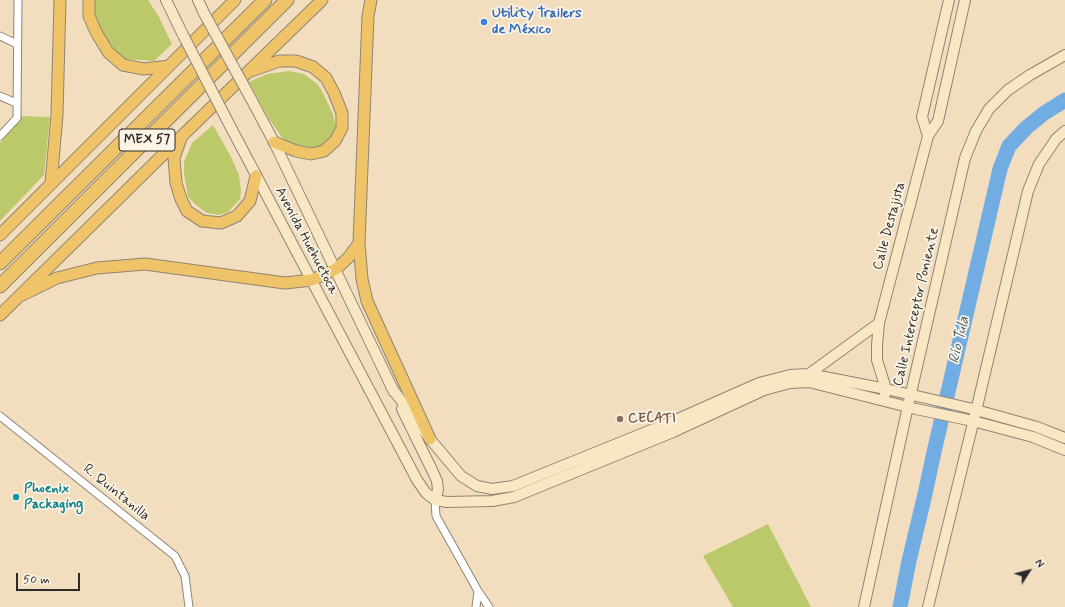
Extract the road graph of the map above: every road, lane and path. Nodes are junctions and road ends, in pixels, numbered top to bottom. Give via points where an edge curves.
1 (18, 0) edge
2 (60, 0) edge
3 (89, 0) edge
4 (166, 0) edge
5 (198, 0) edge
6 (235, 0) edge
7 (265, 0) edge
8 (287, 0) edge
9 (322, 0) edge
10 (371, 0) edge
11 (949, 0) edge
12 (964, 0) edge
13 (942, 30) junction
14 (957, 33) junction
15 (0, 36) edge
16 (17, 44) junction
17 (1065, 55) edge
18 (169, 66) junction
19 (246, 73) junction
20 (0, 96) edge
21 (16, 104) junction
22 (1065, 131) edge
23 (0, 136) edge
24 (182, 136) junction
25 (928, 136) junction
26 (274, 142) junction
27 (256, 176) junction
28 (51, 183) junction
29 (0, 235) edge
30 (359, 243) junction
31 (0, 263) edge
32 (336, 269) junction
33 (312, 280) junction
34 (0, 286) edge
35 (18, 297) junction
36 (0, 315) edge
37 (879, 323) junction
38 (809, 378) junction
39 (391, 387) junction
40 (886, 389) junction
41 (916, 397) junction
42 (884, 400) junction
43 (912, 407) junction
44 (971, 415) junction
45 (0, 416) edge
46 (672, 427) junction
47 (1065, 438) edge
48 (430, 439) junction
49 (1065, 450) edge
50 (435, 500) junction
51 (478, 591) junction
52 (189, 607) edge
53 (476, 607) edge
54 (489, 607) edge
55 (864, 607) edge
56 (928, 607) edge

1 - 16 street
2 - 28 main road via 57,115
3 - 18 main road via 89,16 96,32 108,52 123,65 144,69
4 - 27 main road, Avenida Huehuetoca, bridge
5 - 26 main road, Avenida Huehuetoca, bridge
6 - 18 main road
7 - 31 highway, MEX 57
8 - 34 highway, MEX 57
9 - 19 main road
10 - 30 main road via 368,16
11 - 13 main road
12 - 14 main road, Calle Destajista
13 - 14 main road
13 - 25 main road via 922,118
14 - 25 main road, Calle Destajista via 938,121
15 - 16 street
16 - 21 street
17 - 41 main road, Calle Interceptor Poniente via 1008,90 989,109 976,131 965,158
18 - 28 main road
19 - 24 main road
19 - 26 main road via 279,62 296,62 313,67 326,78 334,93 342,113 342,128 335,142 324,151 310,154
20 - 21 street
21 - 23 street via 17,118
22 - 44 main road via 1056,139 1039,164 1028,191
24 - 27 main road via 174,158 176,182 187,211 202,221 221,223 237,216 250,201
24 - 35 main road
25 - 37 main road, Calle Destajista
26 - 32 main road, Avenida Huehuetoca
27 - 33 main road, Avenida Huehuetoca
28 - 29 main road
30 - 32 main road
30 - 48 main road via 366,301
32 - 33 main road
32 - 39 main road, Avenida Huehuetoca
33 - 35 main road via 285,283 145,264 97,268 58,278
33 - 50 main road, Avenida Huehuetoca via 417,480 426,493
35 - 36 main road
37 - 38 main road
37 - 40 main road, Calle Destajista via 877,360
38 - 40 main road
38 - 42 main road
38 - 46 main road via 764,390
39 - 48 main road
39 - 50 main road via 437,481
40 - 41 main road
40 - 42 main road, Calle Destajista
41 - 43 main road, Calle Interceptor Poniente
41 - 44 main road
42 - 43 main road
43 - 44 main road
43 - 55 main road, Calle Interceptor Poniente
44 - 47 main road via 1037,427
44 - 49 main road
44 - 56 main road
45 - 52 street, R. Quintanilla via 175,556 185,576
46 - 48 main road via 513,486 492,489 476,486 461,476
46 - 50 main road via 514,497 492,501
50 - 51 street via 436,516
51 - 53 street
51 - 54 street

